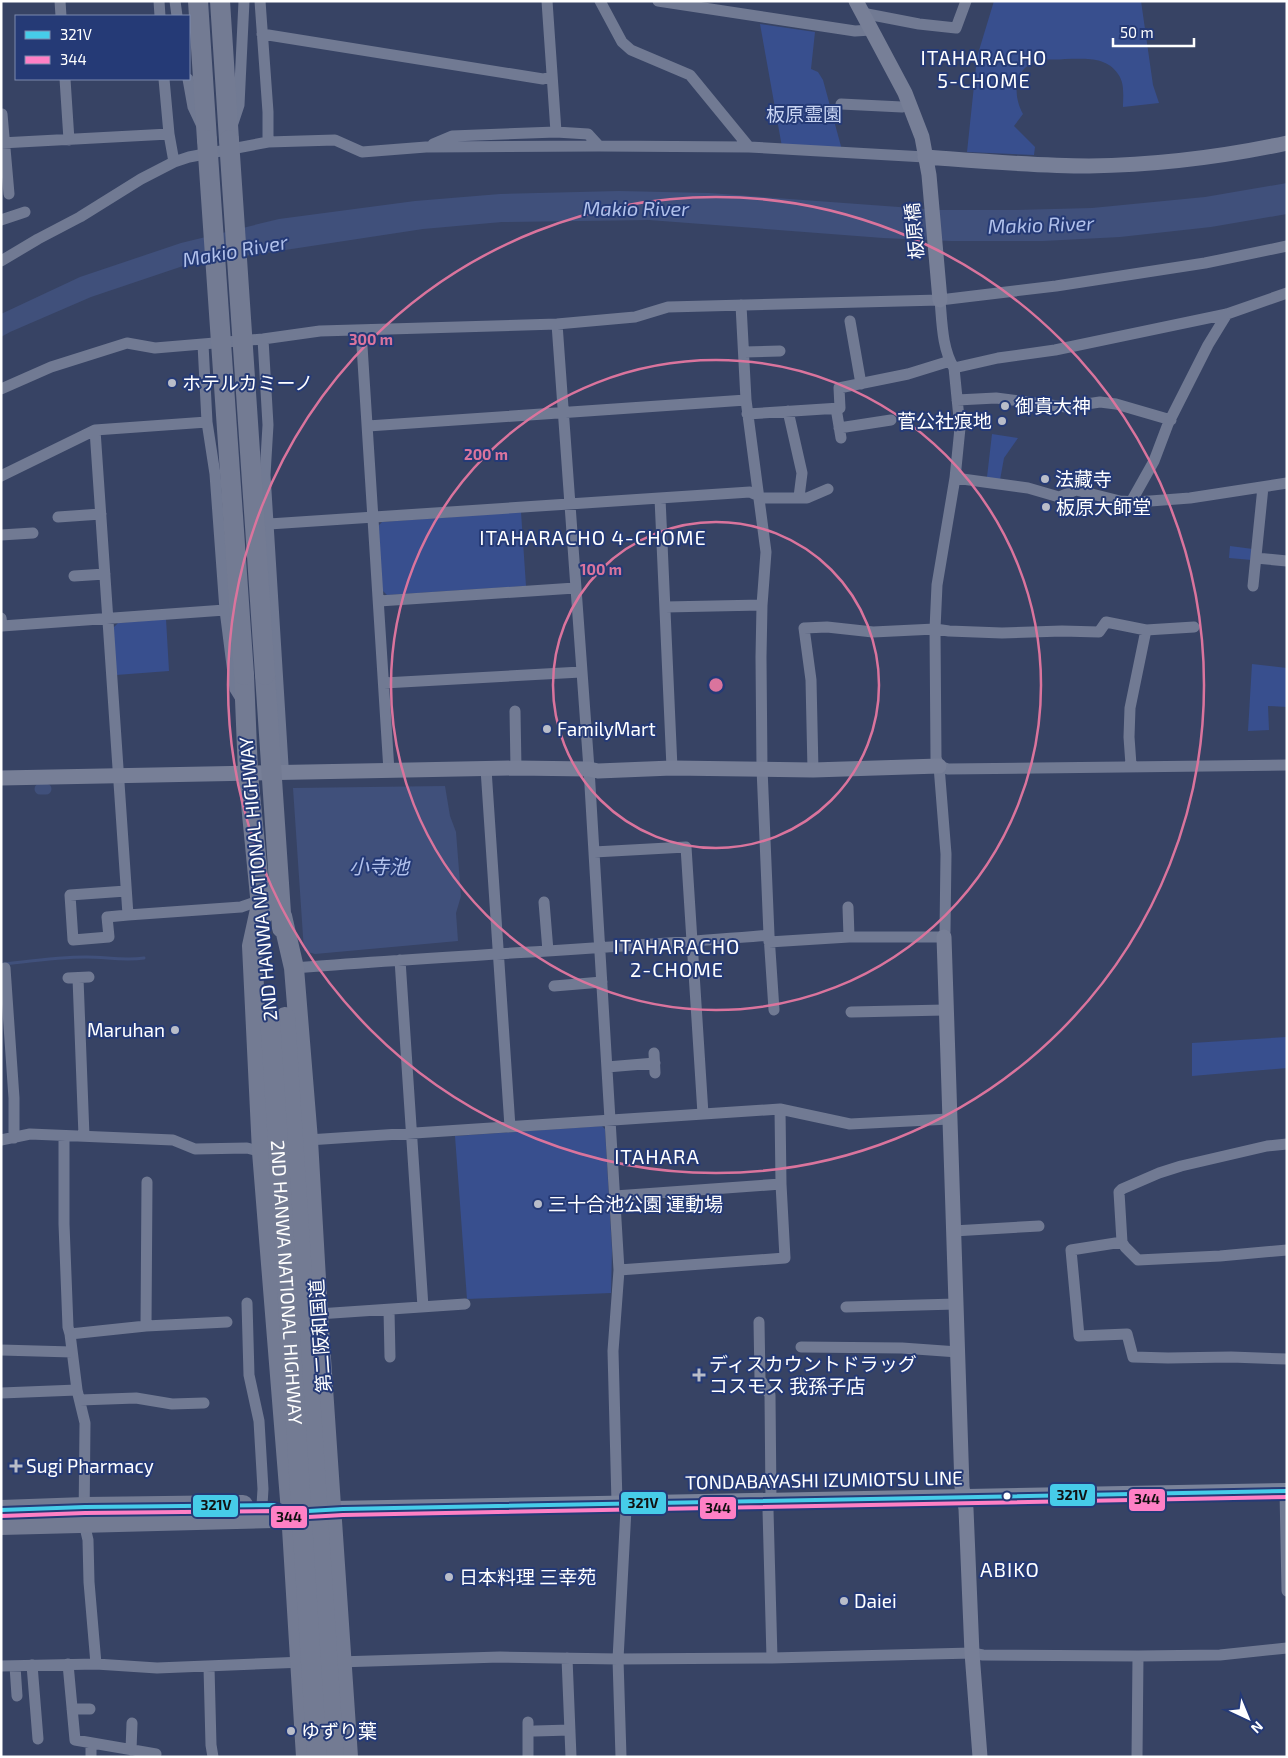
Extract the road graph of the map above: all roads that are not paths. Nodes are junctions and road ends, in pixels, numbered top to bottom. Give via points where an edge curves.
1 (60, 1) edge
2 (159, 1) edge
3 (175, 1) edge
4 (198, 1) edge
5 (220, 1) edge
6 (244, 1) edge
7 (260, 1) edge
8 (547, 1) edge
9 (600, 1) edge
10 (658, 1) edge
11 (966, 1) edge
12 (694, 4) edge
13 (859, 7) edge
14 (61, 15) edge
15 (160, 15) edge
16 (177, 15) edge
17 (871, 30) junction
18 (262, 34) junction
19 (551, 78) junction
20 (65, 80) edge
21 (164, 80) edge
22 (188, 80) edge
23 (848, 101) dead end
24 (909, 105) junction
25 (2, 114) edge
26 (556, 132) junction
27 (169, 134) junction
28 (229, 136) junction
29 (207, 139) junction
30 (69, 140) junction
31 (268, 142) junction
32 (3, 143) edge
33 (1287, 143) edge
34 (599, 146) junction
35 (426, 147) junction
36 (749, 147) junction
37 (925, 157) junction
38 (174, 162) junction
39 (9, 194) dead end
40 (25, 212) dead end
41 (1, 220) edge
42 (1287, 246) edge
43 (1, 261) edge
44 (1287, 293) edge
45 (940, 300) junction
46 (741, 304) junction
47 (1227, 314) junction
48 (850, 321) dead end
49 (557, 324) junction
50 (361, 330) junction
51 (262, 339) junction
52 (203, 344) junction
53 (780, 351) dead end
54 (744, 352) junction
55 (952, 364) junction
56 (862, 384) junction
57 (1, 389) edge
58 (746, 400) junction
59 (957, 400) junction
60 (836, 408) junction
61 (788, 411) junction
62 (564, 413) junction
63 (747, 414) junction
64 (891, 420) dead end
65 (1171, 420) junction
66 (206, 422) junction
67 (368, 426) junction
68 (95, 430) junction
69 (1, 476) edge
70 (955, 478) junction
71 (1287, 483) edge
72 (1263, 487) junction
73 (828, 488) dead end
74 (757, 496) junction
75 (799, 497) junction
76 (660, 498) junction
77 (1131, 502) junction
78 (570, 505) junction
79 (101, 514) junction
80 (58, 517) dead end
81 (372, 518) junction
82 (269, 524) junction
83 (33, 533) dead end
84 (1, 535) edge
85 (1256, 558) junction
86 (1287, 561) edge
87 (105, 574) junction
88 (74, 576) dead end
89 (1253, 586) dead end
90 (575, 588) junction
91 (379, 601) junction
92 (762, 605) junction
93 (664, 607) junction
94 (225, 610) junction
95 (1, 618) edge
96 (108, 619) junction
97 (1194, 627) dead end
98 (934, 629) junction
99 (1146, 630) junction
100 (581, 672) junction
101 (384, 683) junction
102 (245, 705) junction
103 (515, 711) dead end
104 (1287, 765) edge
105 (939, 766) junction
106 (1131, 766) junction
107 (516, 768) junction
108 (672, 768) junction
109 (762, 768) junction
110 (486, 769) junction
111 (588, 769) junction
112 (813, 770) junction
113 (389, 771) junction
114 (272, 772) junction
115 (248, 773) junction
116 (118, 776) junction
117 (1, 778) edge
118 (594, 852) junction
119 (126, 891) junction
120 (544, 902) dead end
121 (261, 903) junction
122 (848, 907) dead end
123 (128, 915) junction
124 (282, 916) junction
125 (849, 937) junction
126 (944, 937) junction
127 (769, 938) junction
128 (692, 942) junction
129 (600, 948) junction
130 (548, 951) junction
131 (499, 954) junction
132 (400, 960) junction
133 (6, 968) dead end
134 (294, 968) junction
135 (78, 978) dead end
136 (602, 982) junction
137 (554, 986) dead end
138 (774, 1010) dead end
139 (945, 1010) junction
140 (851, 1012) dead end
141 (277, 1017) junction
142 (5, 1022) edge
143 (655, 1063) dead end
144 (607, 1067) junction
145 (780, 1109) junction
146 (703, 1114) junction
147 (610, 1119) junction
148 (949, 1119) junction
149 (510, 1127) junction
150 (412, 1133) junction
151 (64, 1136) junction
152 (84, 1136) junction
153 (14, 1138) junction
154 (1, 1140) edge
155 (308, 1140) junction
156 (1287, 1144) edge
157 (262, 1152) junction
158 (147, 1182) dead end
159 (781, 1184) junction
160 (615, 1196) junction
161 (1039, 1226) dead end
162 (953, 1231) junction
163 (1122, 1242) junction
164 (1287, 1250) edge
165 (619, 1270) junction
166 (146, 1273) junction
167 (159, 1273) dead end
168 (248, 1303) dead end
169 (465, 1304) dead end
170 (956, 1304) junction
171 (423, 1306) junction
172 (846, 1307) dead end
173 (389, 1310) junction
174 (318, 1314) junction
175 (227, 1322) dead end
176 (759, 1322) dead end
177 (146, 1326) junction
178 (70, 1334) junction
179 (808, 1343) dead end
180 (1, 1350) edge
181 (72, 1352) junction
182 (958, 1352) junction
183 (390, 1357) dead end
184 (1287, 1359) edge
185 (1, 1393) edge
186 (79, 1395) junction
187 (204, 1403) dead end
188 (1286, 1491) edge
189 (964, 1497) junction
190 (1, 1500) edge
191 (772, 1501) junction
192 (617, 1503) junction
193 (262, 1505) junction
194 (332, 1509) junction
195 (1, 1510) edge
196 (291, 1512) junction
197 (85, 1515) junction
198 (64, 1524) junction
199 (1, 1525) edge
200 (1, 1534) edge
201 (1287, 1590) edge
202 (1287, 1648) edge
203 (972, 1653) junction
204 (1138, 1656) junction
205 (567, 1658) junction
206 (772, 1658) junction
207 (618, 1659) junction
208 (300, 1662) junction
209 (342, 1662) junction
210 (68, 1664) junction
211 (96, 1664) junction
212 (32, 1665) junction
213 (1, 1666) edge
214 (15, 1666) junction
215 (209, 1667) junction
216 (17, 1696) dead end
217 (72, 1709) junction
218 (90, 1709) dead end
219 (132, 1723) dead end
220 (570, 1730) junction
221 (38, 1739) dead end
222 (91, 1744) junction
223 (131, 1750) junction
224 (156, 1754) dead end
225 (91, 1757) edge
226 (213, 1757) edge
227 (306, 1757) edge
228 (317, 1757) edge
229 (334, 1757) edge
230 (348, 1757) edge
231 (528, 1757) edge
232 (571, 1757) edge
233 (620, 1757) edge
234 (980, 1757) edge
235 (1138, 1757) edge

1 - 14 street
2 - 15 street
3 - 16 street
4 - 29 highway, 2ND HANWA NATIONAL HIGHWAY
5 - 28 highway, 2ND HANWA NATIONAL HIGHWAY
6 - 28 street via 239,105
7 - 18 street
8 - 19 street
9 - 36 street via 622,42 631,50 690,75
10 - 12 street
11 - 13 street via 956,28 919,24
12 - 17 street
13 - 17 street, 板原橋
17 - 24 street, 板原橋
18 - 19 street
18 - 31 street
19 - 26 street
20 - 30 street
21 - 27 street
22 - 29 street via 193,107
23 - 24 street
24 - 37 street, 板原橋 via 922,137
25 - 32 street
26 - 34 street via 588,134
26 - 35 street via 452,136
27 - 30 street
27 - 38 street
28 - 114 highway, 2ND HANWA NATIONAL HIGHWAY, bridge
29 - 102 highway, 2ND HANWA NATIONAL HIGHWAY, bridge
30 - 32 street
31 - 35 street via 335,140 362,152
31 - 38 street
32 - 39 street
33 - 37 street via 1163,162 1089,166
34 - 35 street
34 - 36 street
36 - 37 street
37 - 45 street, 板原橋
38 - 43 street
40 - 41 street
42 - 45 street via 1205,263
44 - 47 street
45 - 46 street
45 - 55 street via 942,327
46 - 49 street via 668,307 635,317
46 - 54 street
47 - 55 street via 1055,350
47 - 65 street
48 - 56 street
49 - 50 street
49 - 62 street
50 - 51 street
50 - 67 street
51 - 52 street
51 - 82 street via 268,425 265,475
52 - 57 street via 155,348 127,343 51,367
52 - 66 street
53 - 54 street
54 - 58 street
55 - 56 street
55 - 59 street
56 - 60 street via 839,388 840,408
58 - 62 street
58 - 63 street
59 - 65 street via 996,398 1066,407 1100,402
59 - 70 street via 960,428
60 - 61 street
60 - 64 street via 840,433
61 - 63 street
61 - 75 street via 802,473
62 - 67 street
62 - 78 street
63 - 74 street
65 - 77 street via 1154,461
66 - 68 street
66 - 94 street via 215,474
67 - 81 street
68 - 69 street
68 - 79 street
70 - 77 street via 1028,488 1059,497 1076,490
70 - 98 street via 939,565
71 - 72 street
72 - 77 street via 1190,498
72 - 85 street
73 - 75 street via 814,496
74 - 75 street
74 - 76 street via 750,492
74 - 92 street via 766,552
76 - 78 street
76 - 93 street
78 - 81 street
78 - 90 street
79 - 80 street
79 - 87 street
81 - 82 street
81 - 91 street
82 - 114 street via 284,765
83 - 84 street
85 - 86 street
85 - 89 street
87 - 88 street
87 - 96 street
90 - 91 street
90 - 100 street
91 - 101 street
92 - 93 street
92 - 109 street
93 - 108 street
94 - 96 street
94 - 102 street via 234,689
95 - 96 street via 2,626
96 - 116 street
97 - 99 street
98 - 99 street via 1002,633 1099,632 1106,622
98 - 105 street via 936,758
98 - 112 street via 873,632 804,628 811,680
99 - 106 street via 1130,708
100 - 101 street
100 - 111 street
101 - 113 street
102 - 115 highway, 2ND HANWA NATIONAL HIGHWAY
103 - 107 street
104 - 106 street
105 - 106 street via 948,769
105 - 112 street
105 - 126 street via 946,854
107 - 110 street
107 - 111 street
108 - 109 street
108 - 111 street
109 - 112 street
109 - 127 street
110 - 113 street
110 - 131 street
111 - 118 street
113 - 114 street
114 - 115 street
114 - 124 highway, 2ND HANWA NATIONAL HIGHWAY
115 - 116 street
115 - 121 highway, 2ND HANWA NATIONAL HIGHWAY
116 - 117 street
116 - 119 street
118 - 128 street via 686,847
118 - 129 street
119 - 123 street
119 - 123 street via 70,895 73,940 109,937 107,917
120 - 130 street
121 - 123 street
121 - 141 highway, 2ND HANWA NATIONAL HIGHWAY
121 - 157 highway via 252,946
122 - 125 street
124 - 134 highway, 第二阪和国道
124 - 141 highway, 2ND HANWA NATIONAL HIGHWAY
125 - 126 street
125 - 127 street
126 - 139 street
127 - 128 street
127 - 138 street
128 - 129 street
128 - 146 street
129 - 130 street
129 - 136 street
130 - 131 street
131 - 132 street
131 - 149 street
132 - 134 street
132 - 150 street
133 - 142 street
134 - 155 highway, 第二阪和国道
135 - 152 street via 86,1023
136 - 137 street
136 - 144 street
139 - 140 street
139 - 148 street
141 - 228 highway, 2ND HANWA NATIONAL HIGHWAY, bridge
141 - 229 highway, 2ND HANWA NATIONAL HIGHWAY, bridge
142 - 153 street
143 - 144 street
144 - 147 street
145 - 146 street
145 - 148 street via 850,1124
145 - 159 street
146 - 147 street
147 - 149 street
147 - 160 street
148 - 162 street
149 - 150 street
150 - 155 street
150 - 171 street
151 - 152 street
151 - 153 street via 30,1134
151 - 178 street
152 - 157 street via 173,1140 195,1149 247,1148
153 - 154 street
155 - 174 highway, 第二阪和国道
156 - 163 street via 1181,1166 1122,1189 1119,1192
157 - 196 highway
158 - 166 street
159 - 160 street
159 - 165 street via 785,1258
160 - 165 street
161 - 162 street via 1022,1233
162 - 170 street
163 - 164 street via 1138,1260
163 - 184 street via 1071,1250 1080,1336 1127,1334 1133,1357
165 - 192 street via 613,1351
166 - 167 street
166 - 177 street
168 - 193 street via 249,1375 259,1421
169 - 171 street
170 - 172 street
170 - 182 street
171 - 173 street
173 - 174 street
173 - 183 street
174 - 194 highway, 第二阪和国道
175 - 177 street
176 - 191 street via 760,1379 770,1395
177 - 178 street
178 - 181 street
179 - 182 street via 902,1343
180 - 181 street
181 - 186 street
182 - 189 street
185 - 186 street
186 - 187 street via 136,1398 172,1404
186 - 197 street via 86,1437
188 - 189 main road, TONDABAYASHI IZUMIOTSU LINE
188 - 201 street
189 - 191 main road, TONDABAYASHI IZUMIOTSU LINE
189 - 203 street
190 - 197 highway via 65,1498
191 - 192 main road, TONDABAYASHI IZUMIOTSU LINE
191 - 206 street via 768,1510
192 - 194 main road, TONDABAYASHI IZUMIOTSU LINE
192 - 207 street via 626,1509
193 - 196 highway via 274,1505
193 - 197 highway
194 - 196 highway
194 - 209 highway, 第二阪和国道
195 - 197 highway
196 - 197 highway via 274,1518
196 - 208 highway
197 - 198 highway
197 - 211 street
198 - 199 highway
198 - 200 highway via 34,1532
202 - 204 street via 1220,1655
203 - 204 street
203 - 206 street
203 - 234 street
204 - 235 street
205 - 207 street
205 - 209 street
205 - 220 street
206 - 207 street
207 - 233 street
208 - 209 street
208 - 215 street
208 - 227 highway
209 - 230 highway, 第二阪和国道
210 - 211 street
210 - 212 street
210 - 217 street
211 - 215 street
212 - 214 street
212 - 221 street
213 - 214 street
214 - 216 street
215 - 226 street
217 - 218 street
217 - 222 street via 75,1740
219 - 223 street
220 - 231 street via 532,1727
220 - 232 street
222 - 223 street
222 - 225 street
223 - 224 street

